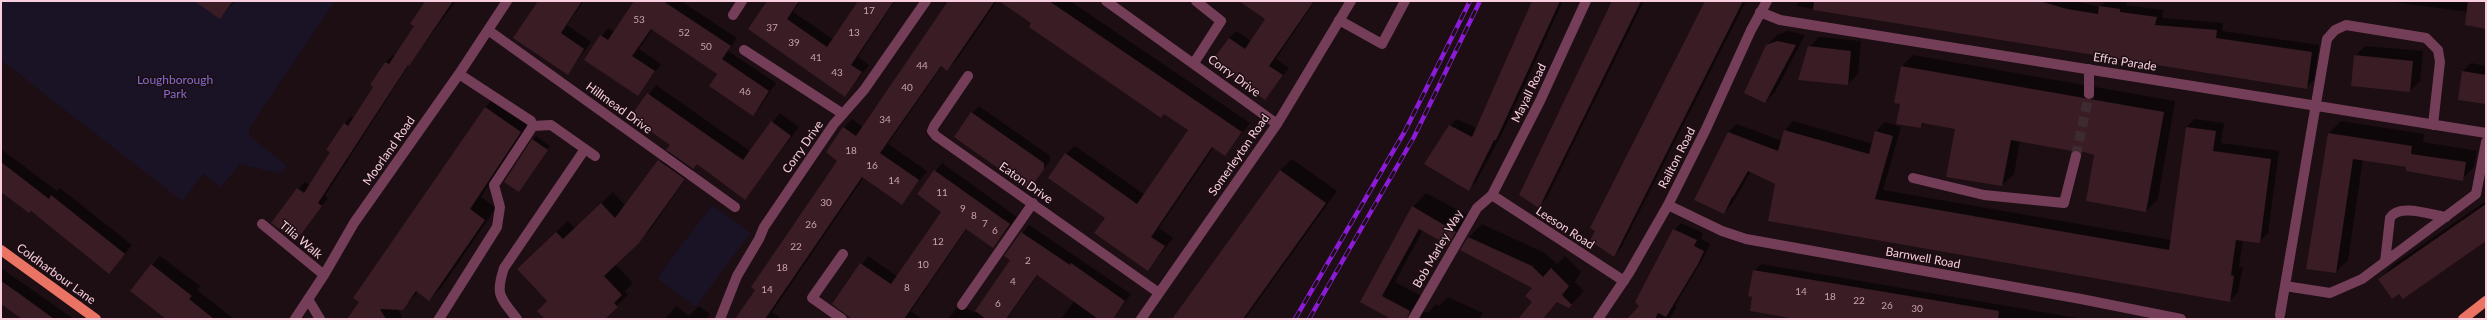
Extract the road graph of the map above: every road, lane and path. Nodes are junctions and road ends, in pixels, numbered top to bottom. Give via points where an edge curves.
1 (507, 1) edge
2 (742, 1) edge
3 (926, 1) edge
4 (1106, 1) edge
5 (1196, 1) edge
6 (1351, 1) edge
7 (1405, 1) edge
8 (1586, 1) edge
9 (1767, 1) edge
10 (1760, 12) junction
11 (733, 15) dead end
12 (1339, 20) junction
13 (488, 30) junction
14 (744, 50) dead end
15 (1194, 64) junction
16 (2089, 70) junction
17 (459, 74) junction
18 (968, 76) dead end
19 (2088, 94) tunnel mouth
20 (2315, 107) junction
21 (843, 114) junction
22 (1277, 124) junction
23 (2434, 125) junction
24 (533, 126) junction
25 (2486, 133) edge
26 (2486, 142) edge
27 (585, 149) junction
28 (595, 156) dead end
29 (2076, 156) tunnel mouth
30 (1913, 178) dead end
31 (1492, 196) junction
32 (1032, 203) junction
33 (1668, 205) junction
34 (735, 207) dead end
35 (2446, 217) junction
36 (262, 224) dead end
37 (1, 250) edge
38 (843, 254) dead end
39 (2385, 262) junction
40 (324, 276) junction
41 (1624, 281) junction
42 (2285, 286) junction
43 (1159, 293) junction
44 (308, 299) junction
45 (2486, 301) edge
46 (962, 305) dead end
47 (2280, 315) dead end
48 (96, 319) edge
49 (295, 319) edge
50 (320, 319) edge
51 (439, 319) edge
52 (517, 319) edge
53 (720, 319) edge
54 (842, 319) edge
55 (1141, 319) edge
56 (1413, 319) edge
57 (1598, 319) edge
58 (2180, 319) edge
59 (2463, 319) edge

1 - 13 street, Moorland Road
2 - 11 street
3 - 21 street, Corry Drive via 864,90
4 - 15 street, Corry Drive
5 - 15 street, Corry Drive via 1221,21
6 - 12 street, Somerleyton Road
7 - 12 street via 1382,44
8 - 31 street, Mayall Road
9 - 10 street, Railton Road
10 - 16 street, Effra Parade via 1780,20
10 - 33 street, Railton Road
12 - 22 street, Somerleyton Road
13 - 17 street, Moorland Road
13 - 34 street, Hillmead Drive
14 - 21 street
15 - 22 street, Corry Drive
16 - 19 street
16 - 20 street, Effra Parade
17 - 24 street via 531,121
17 - 40 street, Moorland Road via 354,222
18 - 32 street, Eaton Drive via 932,131
20 - 23 street, Effra Parade
20 - 23 street via 2327,39 2335,30 2346,25 2426,38 2438,50 2440,62
20 - 42 street
21 - 53 street, Corry Drive via 764,227 737,276
22 - 43 street, Somerleyton Road
23 - 25 street, Effra Parade
24 - 27 street via 551,125
24 - 51 street via 494,185 500,206 497,228
26 - 35 street via 2476,194
27 - 28 street
27 - 52 street via 504,268 498,285 500,295
29 - 30 street via 2064,203 1984,195
31 - 41 street, Leeson Road
31 - 56 street, Bob Marley Way via 1477,208
32 - 43 street, Eaton Drive
32 - 46 street
33 - 41 street, Railton Road
33 - 58 street, Barnwell Road via 1722,231 1746,239
35 - 39 street
35 - 39 street via 2401,210 2393,214 2390,218
36 - 40 street, Tilia Walk
37 - 48 main road, Coldharbour Lane
38 - 54 street via 812,298
39 - 42 street via 2362,279 2338,291
40 - 44 street, Moorland Road
41 - 57 street, Railton Road
42 - 47 street
43 - 55 street, Somerleyton Road
44 - 49 street, Moorland Road
44 - 50 street
45 - 59 main road

